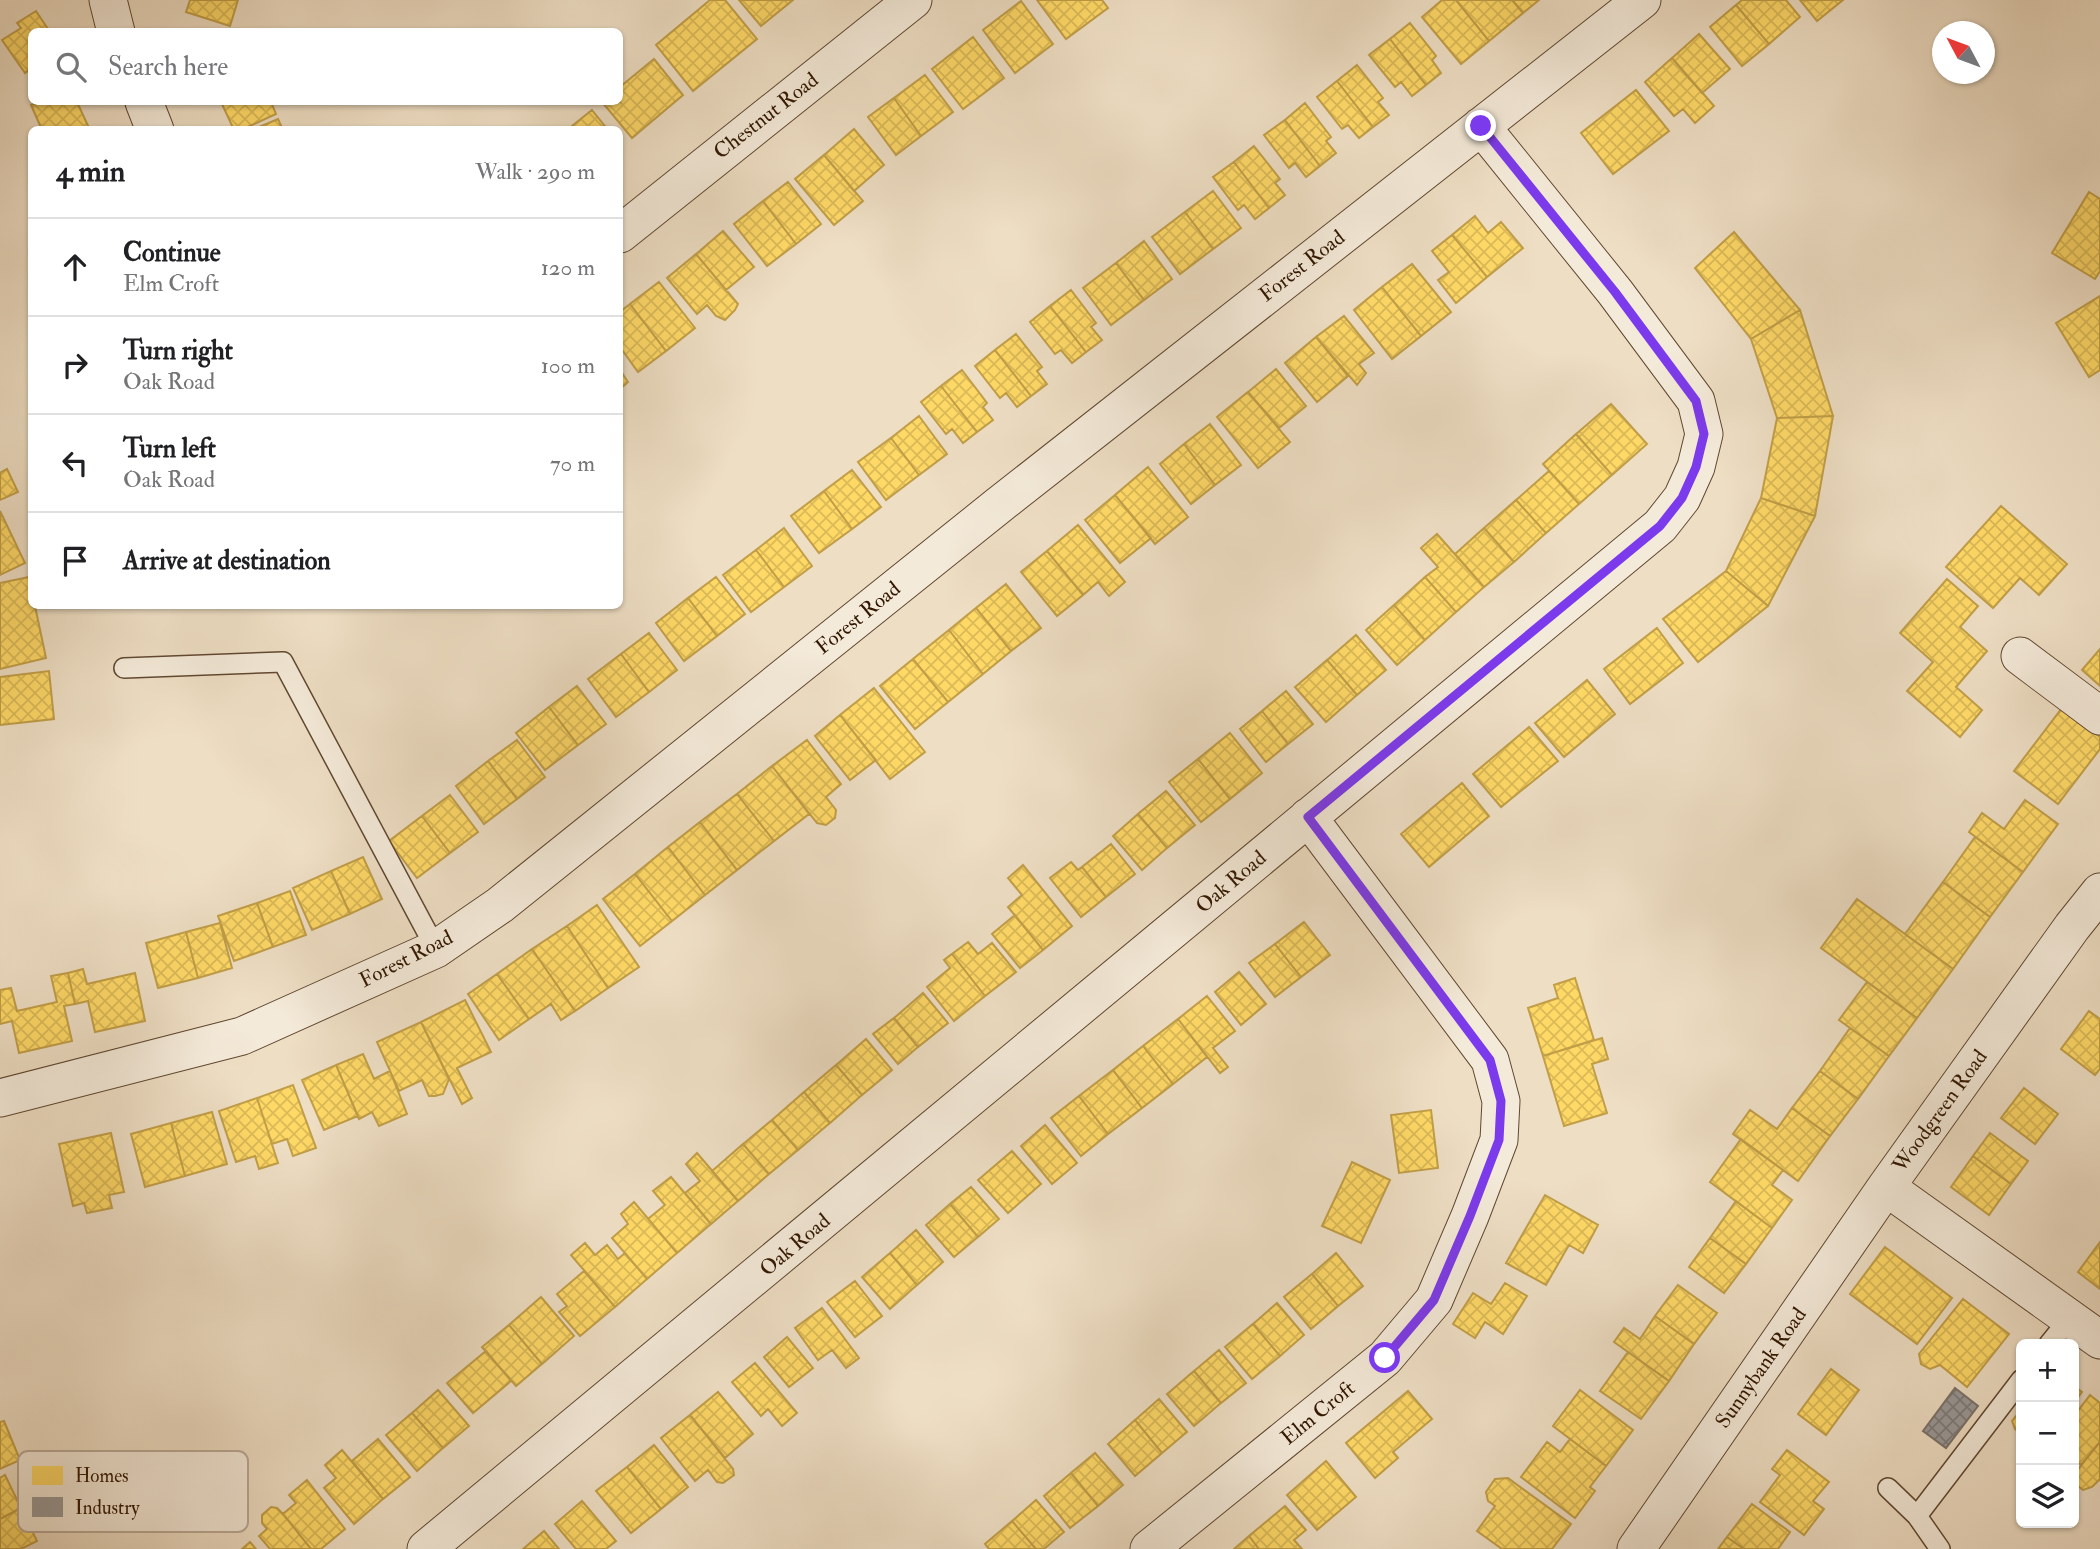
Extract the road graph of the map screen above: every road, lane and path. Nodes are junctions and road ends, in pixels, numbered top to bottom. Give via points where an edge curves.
1 (108, 0) edge
2 (914, 0) edge
3 (1642, 0) edge
4 (115, 28) edge
5 (145, 105) edge
6 (153, 126) edge
7 (1481, 126) junction
8 (623, 232) edge
9 (2020, 656) dead end
10 (124, 668) dead end
11 (2100, 716) edge
12 (1308, 817) junction
13 (2100, 892) edge
14 (436, 949) junction
15 (0, 1098) edge
16 (1886, 1186) junction
17 (2059, 1331) edge
18 (2100, 1340) edge
19 (2016, 1387) edge
20 (1888, 1488) dead end
21 (1917, 1516) junction
22 (426, 1549) edge
23 (1150, 1549) edge
24 (1636, 1549) edge
25 (1940, 1549) edge

1 - 4 street
2 - 8 street, Chestnut Road
3 - 7 street, Forest Road
5 - 6 street
7 - 12 street, Oak Road via 1696,401 1704,434 1696,467 1682,498 1660,526
7 - 14 street, Forest Road via 500,905
9 - 11 street
10 - 14 lane via 283,662
12 - 22 street, Oak Road
12 - 23 street, Elm Croft via 1490,1060 1501,1101 1499,1140 1434,1300 1385,1358
13 - 16 street, Woodgreen Road
14 - 15 street, Forest Road via 242,1036
16 - 17 street, Woodgreen Road
16 - 24 street, Sunnybank Road
17 - 18 street, Woodgreen Road
19 - 21 lane
20 - 21 lane
21 - 25 lane

